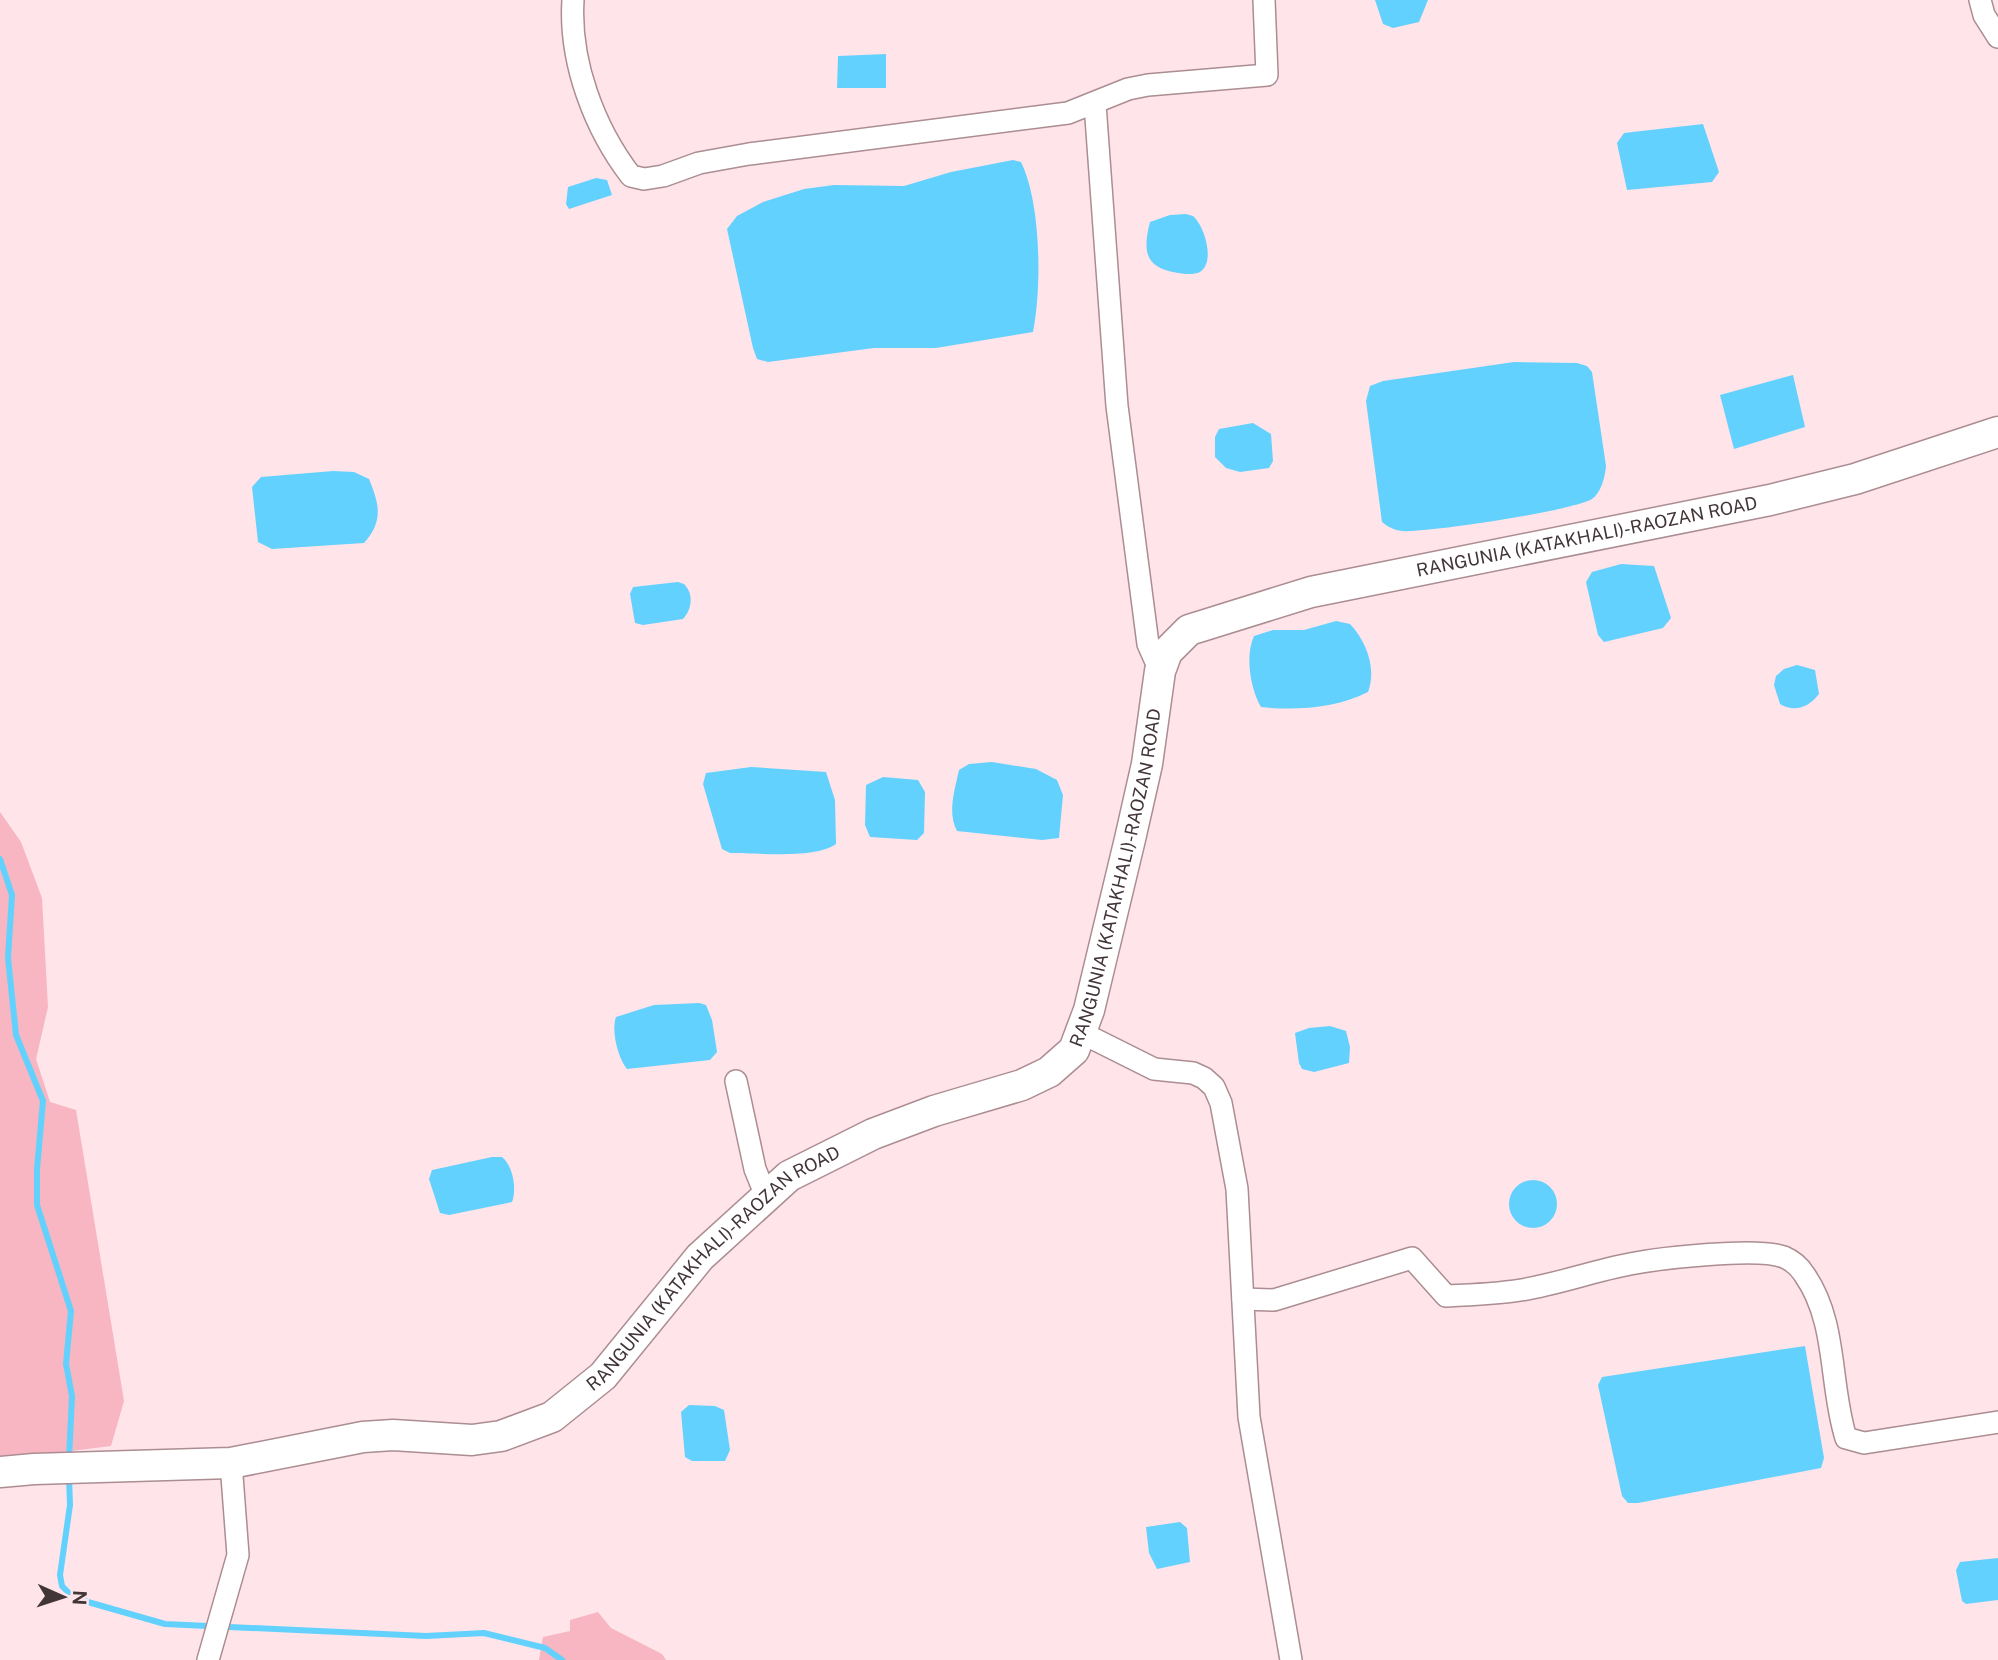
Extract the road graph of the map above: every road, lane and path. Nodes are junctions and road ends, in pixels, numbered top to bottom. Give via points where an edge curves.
1 (573, 0) edge
2 (1264, 0) edge
3 (1980, 0) edge
4 (1998, 37) edge
5 (1095, 104) junction
6 (1998, 432) edge
7 (1160, 671) junction
8 (1082, 1033) junction
9 (736, 1081) dead end
10 (766, 1196) junction
11 (1243, 1299) junction
12 (1998, 1422) edge
13 (231, 1463) junction
14 (0, 1472) edge
15 (210, 1652) edge
16 (1291, 1660) edge

1 - 5 street via 577,64 611,148 636,178 663,176 715,160 1068,113
2 - 5 street via 1267,75 1148,85
3 - 4 street
5 - 7 street via 1120,430 1148,644
6 - 7 main road, RANGUNIA (KATAKHALI)-RAOZAN ROAD via 1855,479 1770,500 1362,581 1250,609 1189,630 1167,652
7 - 8 main road, RANGUNIA (KATAKHALI)-RAOZAN ROAD via 1147,764
8 - 10 main road, RANGUNIA (KATAKHALI)-RAOZAN ROAD via 1074,1050 1049,1072 873,1134 789,1176
8 - 11 street via 1154,1069 1192,1073 1214,1087 1224,1115 1237,1189
9 - 10 street via 755,1169
10 - 13 main road, RANGUNIA (KATAKHALI)-RAOZAN ROAD via 700,1257 603,1376 552,1417 501,1436 472,1440 363,1437
11 - 12 street via 1273,1300 1412,1258 1446,1296 1521,1290 1661,1259 1782,1256 1804,1274 1821,1307 1846,1438 1864,1443
11 - 16 street via 1249,1417
13 - 14 main road, RANGUNIA (KATAKHALI)-RAOZAN ROAD
13 - 15 street via 238,1555

